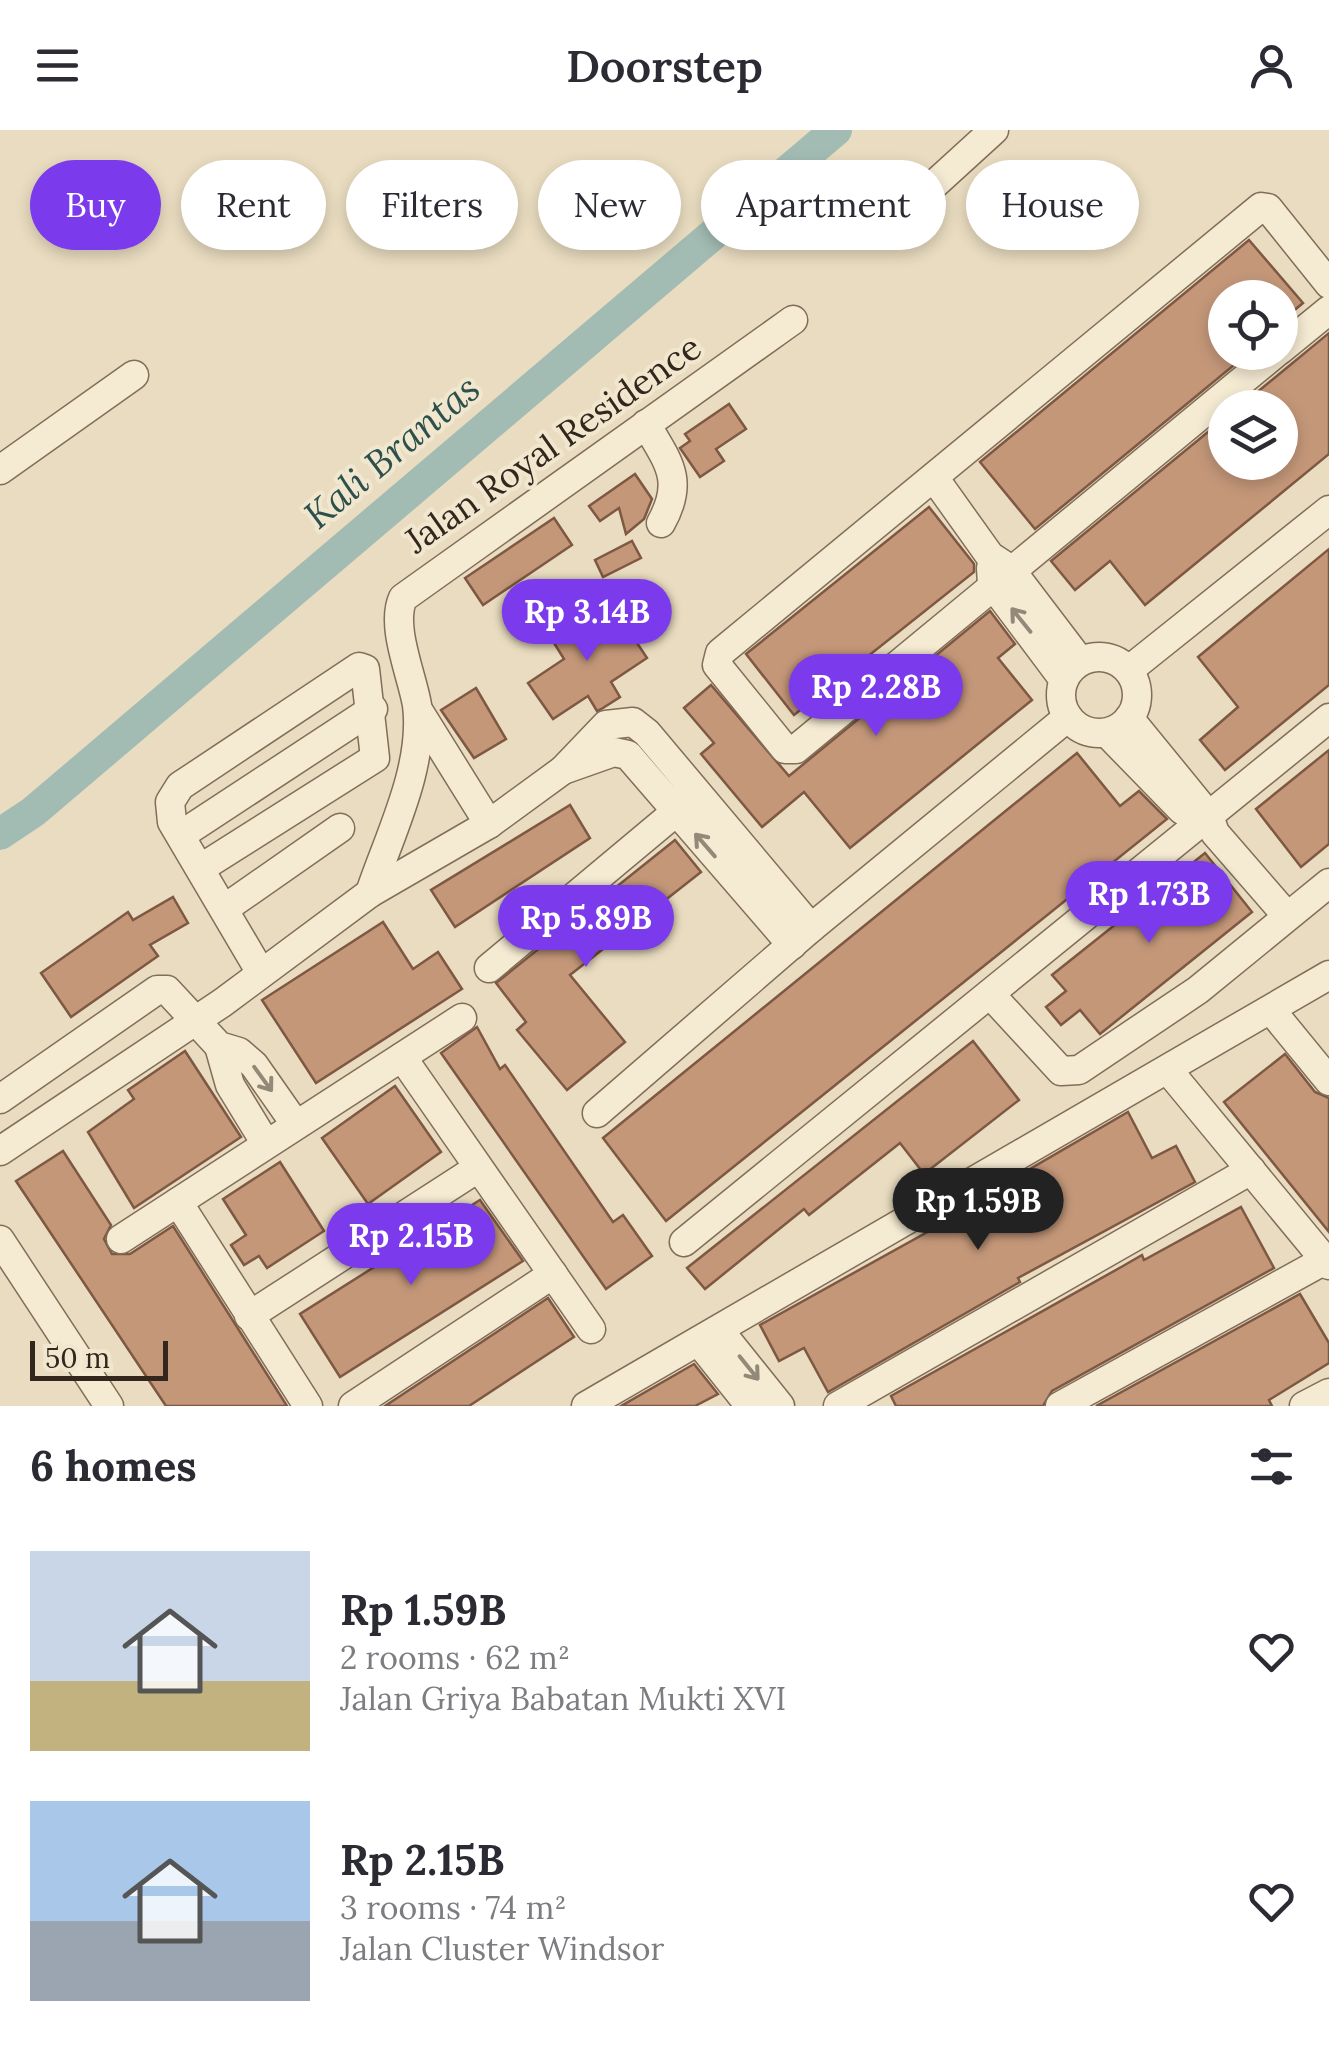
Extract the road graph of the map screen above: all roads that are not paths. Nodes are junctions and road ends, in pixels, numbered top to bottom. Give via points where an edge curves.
1 (994, 130) edge
2 (946, 174) edge
3 (1329, 284) edge
4 (1329, 310) edge
5 (792, 320) dead end
6 (1298, 335) edge
7 (1254, 370) edge
8 (134, 375) dead end
9 (646, 424) junction
10 (0, 470) edge
11 (935, 479) junction
12 (1329, 510) edge
13 (661, 523) dead end
14 (998, 570) junction
15 (1072, 670) junction
16 (1129, 670) junction
17 (373, 709) junction
18 (418, 710) junction
19 (1068, 718) junction
20 (1329, 718) edge
21 (1118, 726) junction
22 (553, 778) junction
23 (676, 812) junction
24 (489, 824) junction
25 (1207, 825) junction
26 (340, 828) dead end
27 (181, 835) junction
28 (201, 868) junction
29 (1329, 883) edge
30 (370, 893) junction
31 (224, 908) junction
32 (1288, 916) junction
33 (801, 937) junction
34 (489, 968) dead end
35 (261, 973) junction
36 (1329, 975) edge
37 (990, 994) junction
38 (1271, 1010) junction
39 (462, 1018) dead end
40 (196, 1020) junction
41 (219, 1046) junction
42 (402, 1057) junction
43 (1168, 1070) junction
44 (1329, 1082) edge
45 (3, 1091) edge
46 (597, 1113) dead end
47 (296, 1125) junction
48 (266, 1144) junction
49 (0, 1152) edge
50 (478, 1168) junction
51 (1251, 1170) junction
52 (178, 1202) junction
53 (121, 1239) dead end
54 (0, 1240) edge
55 (684, 1242) dead end
56 (1327, 1262) edge
57 (0, 1272) edge
58 (553, 1274) junction
59 (250, 1316) junction
60 (591, 1329) dead end
61 (709, 1336) junction
62 (1329, 1393) edge
63 (87, 1406) edge
64 (110, 1406) edge
65 (308, 1406) edge
66 (353, 1406) edge
67 (586, 1406) edge
68 (750, 1406) edge
69 (780, 1406) edge
70 (838, 1406) edge
71 (1060, 1406) edge
72 (1304, 1406) edge

1 - 2 street
3 - 11 street via 1268,208 1261,208
4 - 6 street
5 - 9 street, Jalan Royal Residence
7 - 14 street
8 - 10 street
9 - 13 street via 675,482
9 - 18 street, Jalan Royal Residence via 408,594 399,616
11 - 14 street
11 - 14 street via 720,653 717,664 790,751
12 - 16 street
14 - 15 street
15 - 16 street via 1097,656
15 - 19 street via 1060,698
16 - 21 street via 1136,687
17 - 27 street
17 - 27 street via 368,676 359,668 180,786 168,813
17 - 28 street via 375,758
18 - 24 street, Jalan Royal Residence
18 - 30 street, Jalan Royal Residence via 406,790
19 - 21 street via 1084,730
19 - 33 street
20 - 25 street
21 - 25 street
22 - 23 street via 621,751
22 - 24 street
22 - 33 street via 606,725 633,722
33 -> 23 street
23 - 34 street
24 - 30 street
25 - 32 street
25 - 37 street
26 - 31 street
27 - 28 street
28 - 31 street
29 - 32 street
30 - 35 street
31 - 35 street
32 - 37 street via 1198,990 1070,1073
33 - 46 street
35 - 40 street
36 - 38 street
37 - 55 street
38 - 43 street
38 - 44 street
39 - 42 street
40 - 41 street
40 - 45 street via 175,994 157,990
40 - 49 street
41 -> 47 street via 254,1065
41 - 48 street via 230,1084
42 - 47 street
42 - 50 street
43 - 51 street
43 - 61 street
47 - 48 street
48 - 52 street
50 - 58 street
50 - 59 street
51 - 56 street
51 - 70 street
52 - 53 street
52 - 59 street
54 - 64 street
56 - 71 street
57 - 63 street
58 - 60 street
58 - 66 street
59 - 65 street
61 - 67 street
61 - 68 street
61 -> 69 street
62 - 72 street

